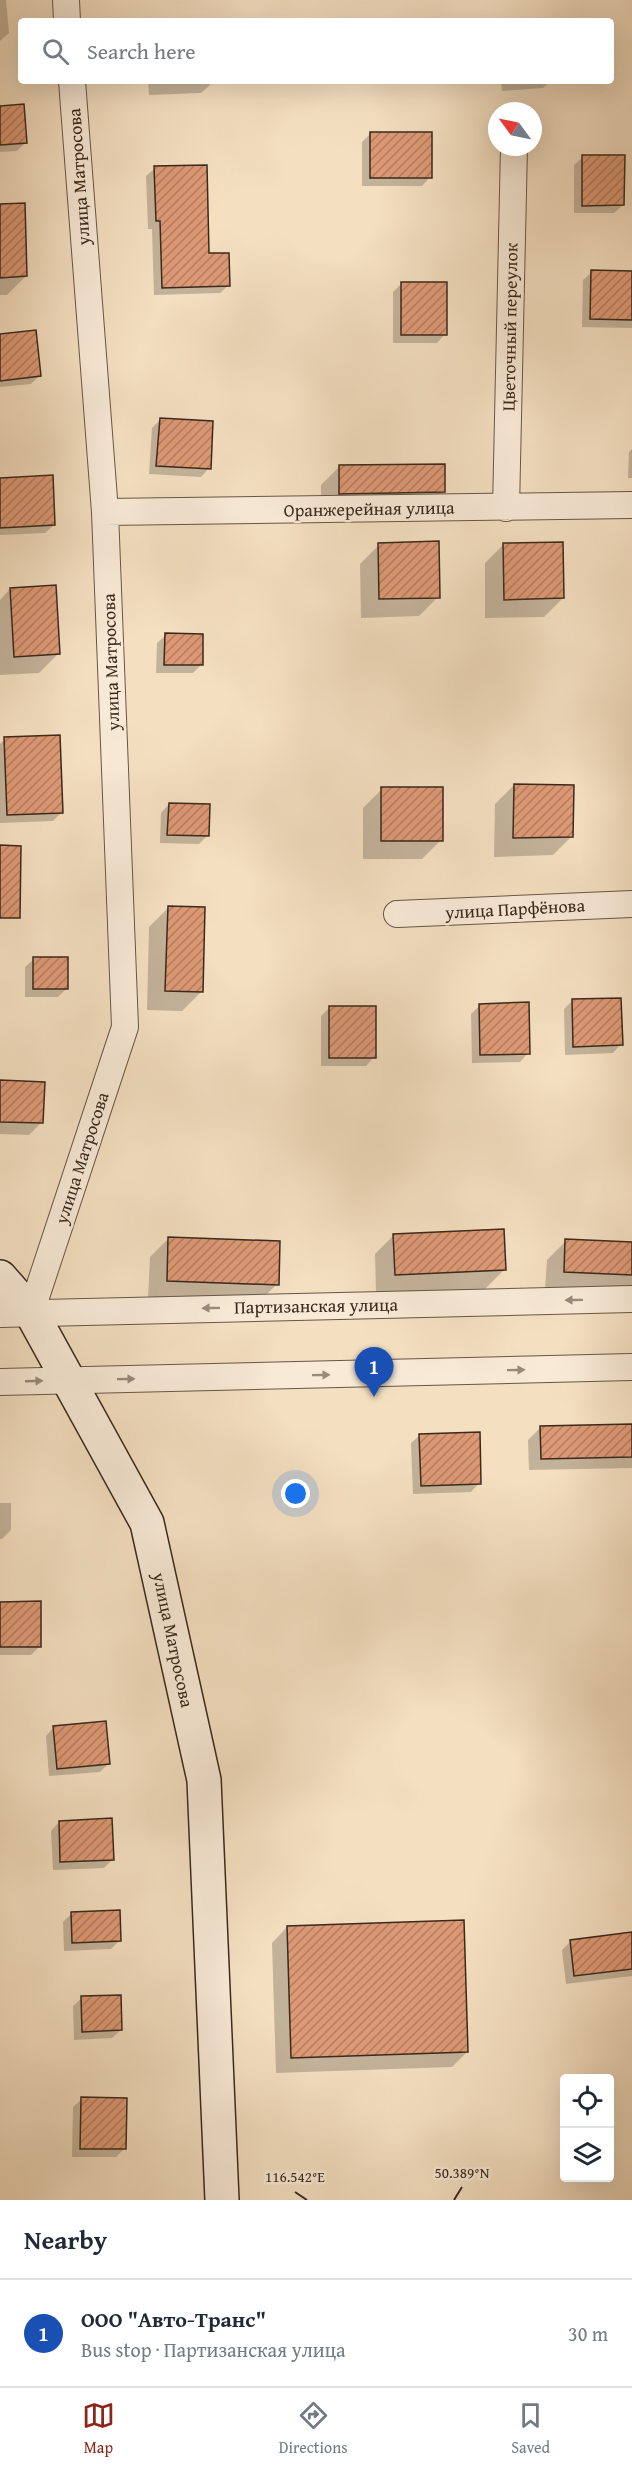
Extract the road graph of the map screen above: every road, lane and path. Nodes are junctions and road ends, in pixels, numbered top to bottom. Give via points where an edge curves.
1 (66, 0) edge
2 (67, 18) edge
3 (72, 84) edge
4 (513, 156) edge
5 (632, 505) edge
6 (506, 508) junction
7 (105, 512) junction
8 (632, 903) edge
9 (398, 914) dead end
10 (0, 1277) edge
11 (632, 1299) edge
12 (16, 1313) edge
13 (632, 1367) edge
14 (68, 1380) junction
15 (0, 1382) edge
16 (222, 2200) edge

1 - 2 street
3 - 7 street, улица Матросова
4 - 6 street, Цветочный переулок
5 - 6 street, Оранжерейная улица
6 - 7 street, Оранжерейная улица
7 - 12 street, улица Матросова via 125,1027
8 - 9 street, улица Парфёнова
10 - 12 main road
11 -> 12 street, Партизанская улица
12 - 14 main road, улица Матросова
14 -> 13 street
15 -> 14 street
14 - 16 main road, улица Матросова via 147,1523 204,1780

